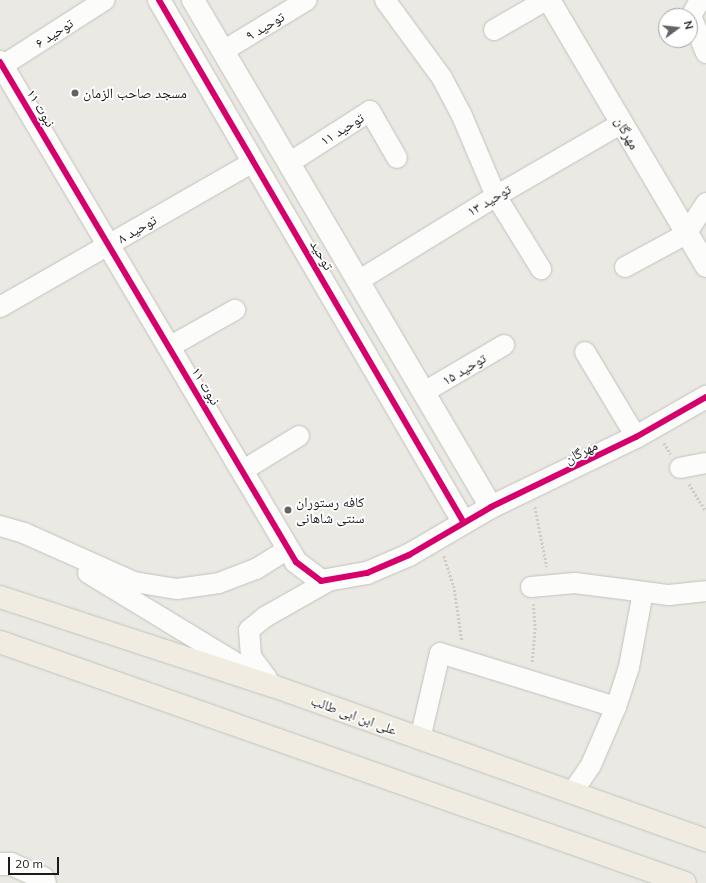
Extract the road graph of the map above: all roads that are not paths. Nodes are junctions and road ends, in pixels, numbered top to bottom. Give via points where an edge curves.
1 (105, 0) edge
2 (159, 0) edge
3 (193, 0) edge
4 (307, 0) edge
5 (385, 0) edge
6 (547, 0) edge
7 (700, 0) edge
8 (494, 30) dead end
9 (223, 51) junction
10 (706, 53) edge
11 (1, 64) edge
12 (622, 123) junction
13 (397, 158) dead end
14 (253, 162) junction
15 (289, 163) junction
16 (496, 196) junction
17 (706, 203) edge
18 (686, 234) junction
19 (108, 245) junction
20 (706, 266) edge
21 (625, 267) dead end
22 (541, 269) dead end
23 (358, 280) junction
24 (0, 307) edge
25 (234, 310) dead end
26 (504, 345) dead end
27 (169, 347) junction
28 (585, 352) dead end
29 (424, 392) junction
30 (706, 397) edge
31 (299, 436) dead end
32 (636, 437) junction
33 (706, 463) edge
34 (680, 468) dead end
35 (242, 471) junction
36 (491, 507) junction
37 (464, 523) junction
38 (0, 526) edge
39 (24, 533) junction
40 (288, 549) junction
41 (332, 579) junction
42 (531, 587) road end
43 (706, 591) edge
44 (642, 592) junction
45 (0, 597) edge
46 (0, 642) edge
47 (274, 686) junction
48 (616, 707) junction
49 (420, 739) junction
50 (572, 793) junction
51 (706, 840) edge
52 (0, 864) edge
53 (45, 883) edge
54 (685, 883) edge

1 - 11 street, توحید ۶
2 - 14 street, توحید
3 - 9 street, توحید
4 - 9 street, توحید ۹
5 - 16 street via 442,78 462,116
6 - 8 street
6 - 12 street, مهرگان
7 - 10 street via 691,16
9 - 15 street, توحید
11 - 19 street, نبوت ۱۱
12 - 16 street, توحید ۱۳
12 - 18 street, مهرگان
13 - 15 street, توحید ۱۱ via 370,111
14 - 19 street, توحید ۸
14 - 37 street, توحید
15 - 23 street, توحید
16 - 22 street
16 - 23 street, توحید ۱۳
17 - 18 street
18 - 20 street, مهرگان
18 - 21 street
19 - 24 street, توحید ۸
19 - 27 street, نبوت ۱۱
23 - 29 street, توحید
25 - 27 street
26 - 29 street, توحید ۱۵
27 - 35 street, نبوت ۱۱
28 - 32 street
29 - 36 street, توحید
30 - 32 street, مهرگان
31 - 35 street
32 - 36 street, مهرگان
33 - 34 street
35 - 40 street, نبوت ۱۱
36 - 37 street, مهرگان
37 - 41 street, نبوت ۱۱ via 409,556 367,573
38 - 39 street
39 - 40 street via 134,582 177,589 218,583 256,569
39 - 47 street
40 - 41 street, نبوت ۱۱ via 296,562 321,581
41 - 47 street via 265,617 249,630 251,657
42 - 44 street via 575,583
43 - 44 street via 669,595
44 - 48 street via 629,667
45 - 47 main road, علی ابن ابی طالب
46 - 54 main road
47 - 49 main road, علی ابن ابی طالب
48 - 49 street via 440,653
48 - 50 street via 591,765
49 - 50 main road, علی ابن ابی طالب
50 - 51 main road, علی ابن ابی طالب
52 - 53 street via 11,864 43,878

